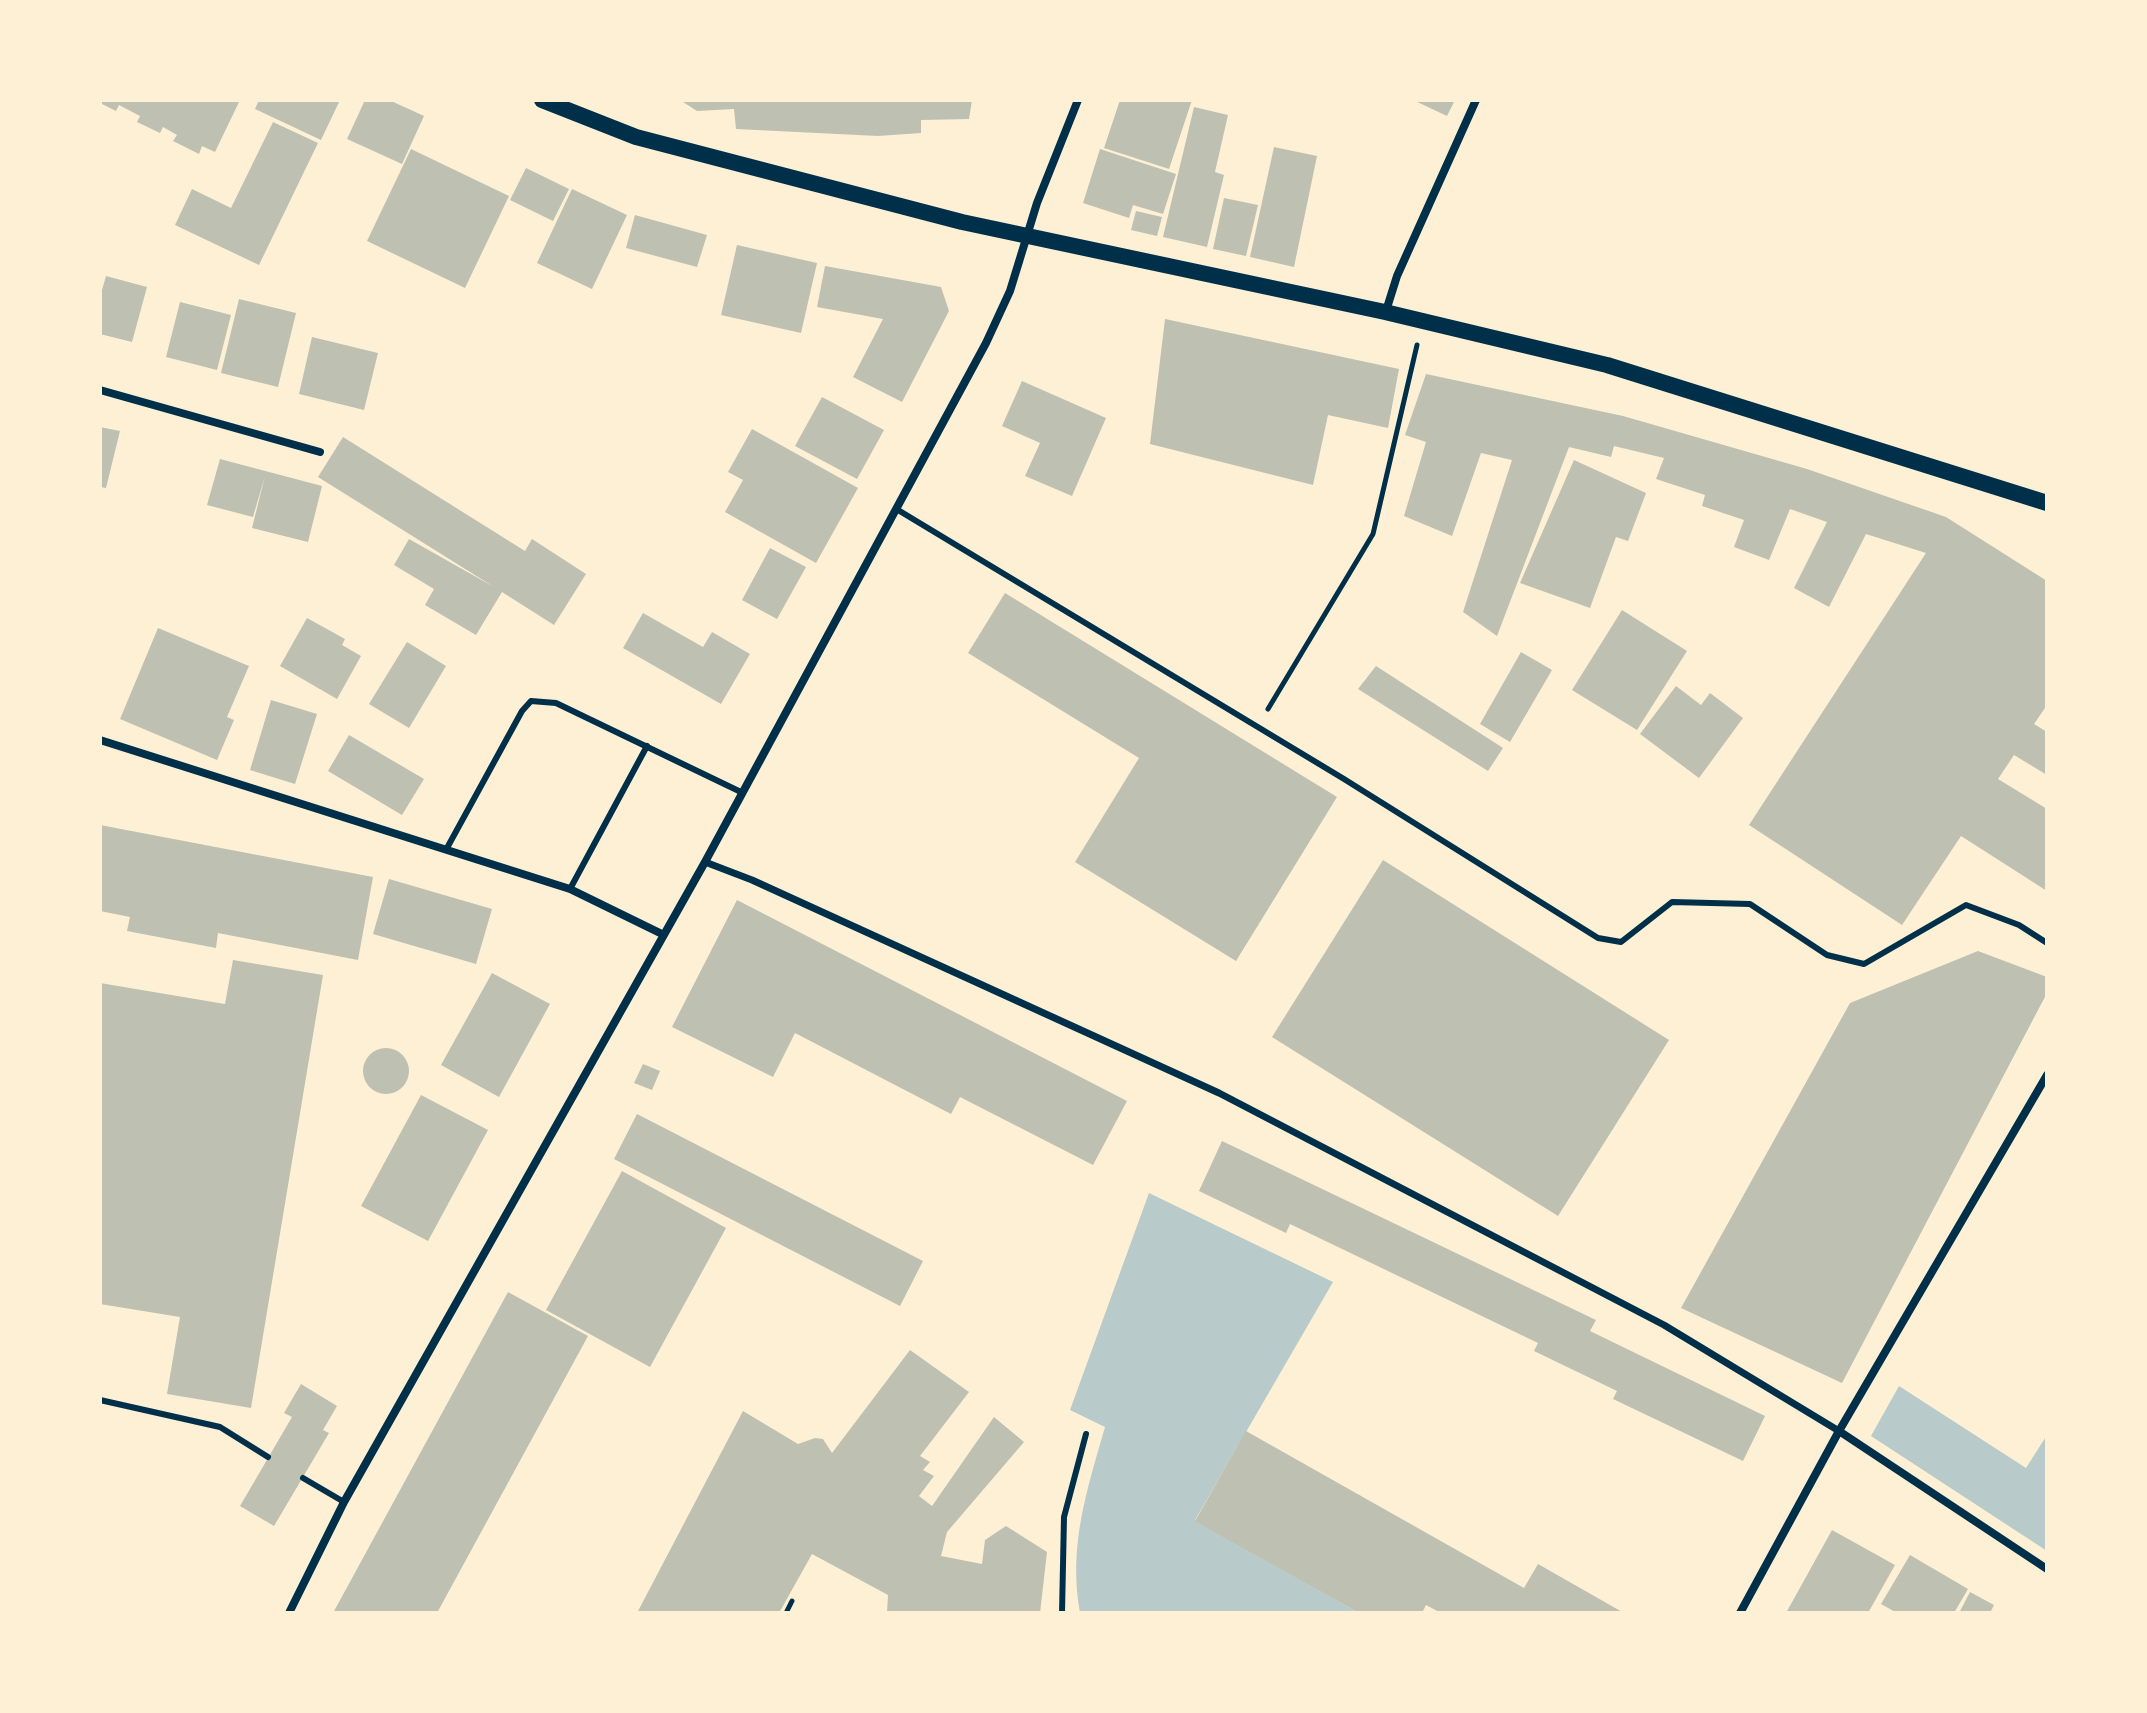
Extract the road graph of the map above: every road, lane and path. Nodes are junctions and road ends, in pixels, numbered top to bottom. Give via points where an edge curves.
1 (542, 100) edge
2 (1078, 100) edge
3 (1476, 100) edge
4 (1027, 238) junction
5 (1385, 312) junction
6 (1423, 321) junction
7 (100, 390) edge
8 (320, 452) dead end
9 (2047, 503) edge
10 (898, 510) junction
11 (1258, 726) junction
12 (100, 740) edge
13 (647, 746) junction
14 (743, 793) junction
15 (447, 848) junction
16 (705, 862) junction
17 (570, 889) junction
18 (662, 934) junction
19 (2047, 943) edge
20 (2047, 1075) edge
21 (100, 1400) edge
22 (1839, 1431) junction
23 (1086, 1434) dead end
24 (268, 1457) dead end
25 (303, 1478) dead end
26 (344, 1502) junction
27 (2047, 1569) edge
28 (792, 1601) dead end
29 (289, 1613) edge
30 (786, 1613) edge
31 (1062, 1613) edge
32 (1740, 1613) edge

1 - 4 main road via 636,137
2 - 4 street
3 - 5 street
4 - 5 main road
4 - 10 street via 997,320
5 - 6 main road
6 - 9 main road via 1607,365
6 - 11 path via 1373,534
7 - 8 street
10 - 11 lane
10 - 14 street
11 - 19 lane via 1598,938 1621,942 1672,902 1750,904 1827,955 1864,964 1966,905 2019,925
12 - 15 street
13 - 14 lane
13 - 15 lane via 556,703 531,701
13 - 17 lane
14 - 16 street
15 - 17 street
16 - 18 street
16 - 22 street via 1219,1093 1664,1325
17 - 18 street
18 - 26 street
20 - 22 street
21 - 24 lane via 220,1427
22 - 27 street
22 - 32 street
23 - 31 lane via 1064,1517
25 - 26 lane
26 - 29 street
28 - 30 path

